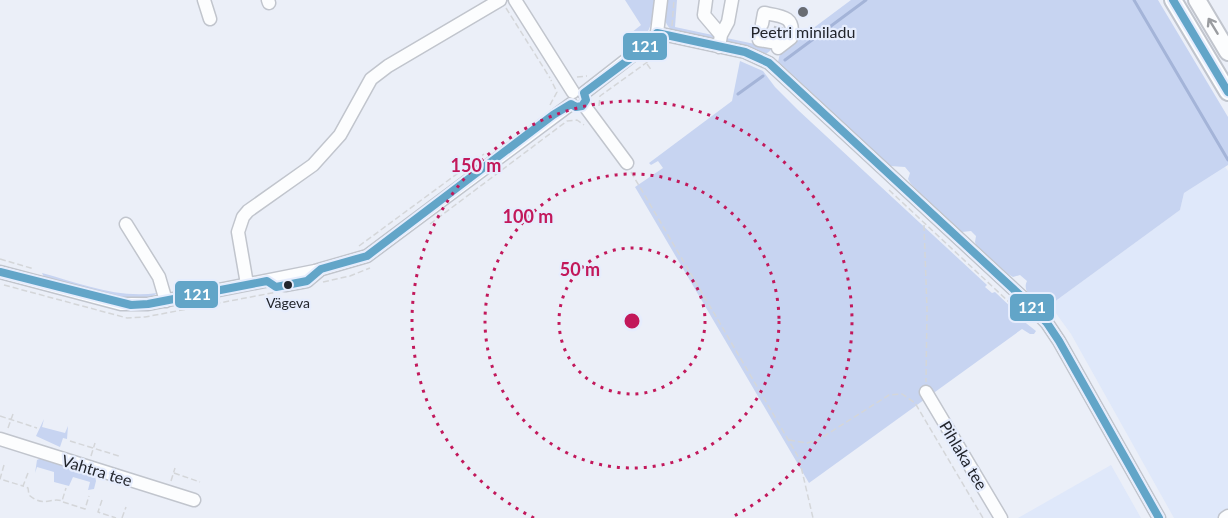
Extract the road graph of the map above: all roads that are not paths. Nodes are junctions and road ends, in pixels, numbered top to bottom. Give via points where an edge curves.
1 (204, 0) edge
2 (661, 0) edge
3 (706, 0) edge
4 (732, 0) edge
5 (1173, 0) edge
6 (1197, 0) edge
7 (507, 2) edge
8 (210, 19) dead end
9 (802, 29) dead end
10 (663, 35) junction
11 (720, 41) junction
12 (1228, 52) edge
13 (769, 63) junction
14 (1228, 92) edge
15 (578, 98) junction
16 (627, 163) road end
17 (126, 224) dead end
18 (0, 272) edge
19 (247, 284) junction
20 (165, 301) junction
21 (926, 392) road end
22 (0, 440) edge
23 (194, 500) dead end
24 (1001, 518) edge
25 (1159, 518) edge

1 - 8 street
2 - 10 street
3 - 11 street via 704,15
4 - 11 street
5 - 14 highway
12 -> 6 highway
7 - 15 street
7 - 19 street via 371,79 340,135 313,165 248,211 238,232
9 - 13 street via 773,31
10 - 11 street
10 - 15 street
11 - 13 street
13 - 25 street via 901,176 1018,284 1059,340
15 - 16 street
15 - 19 street via 367,256
17 - 20 street via 159,277
18 - 20 street via 121,304
19 - 20 street
21 - 24 street, Pihlaka tee
22 - 23 street, Vahtra tee

